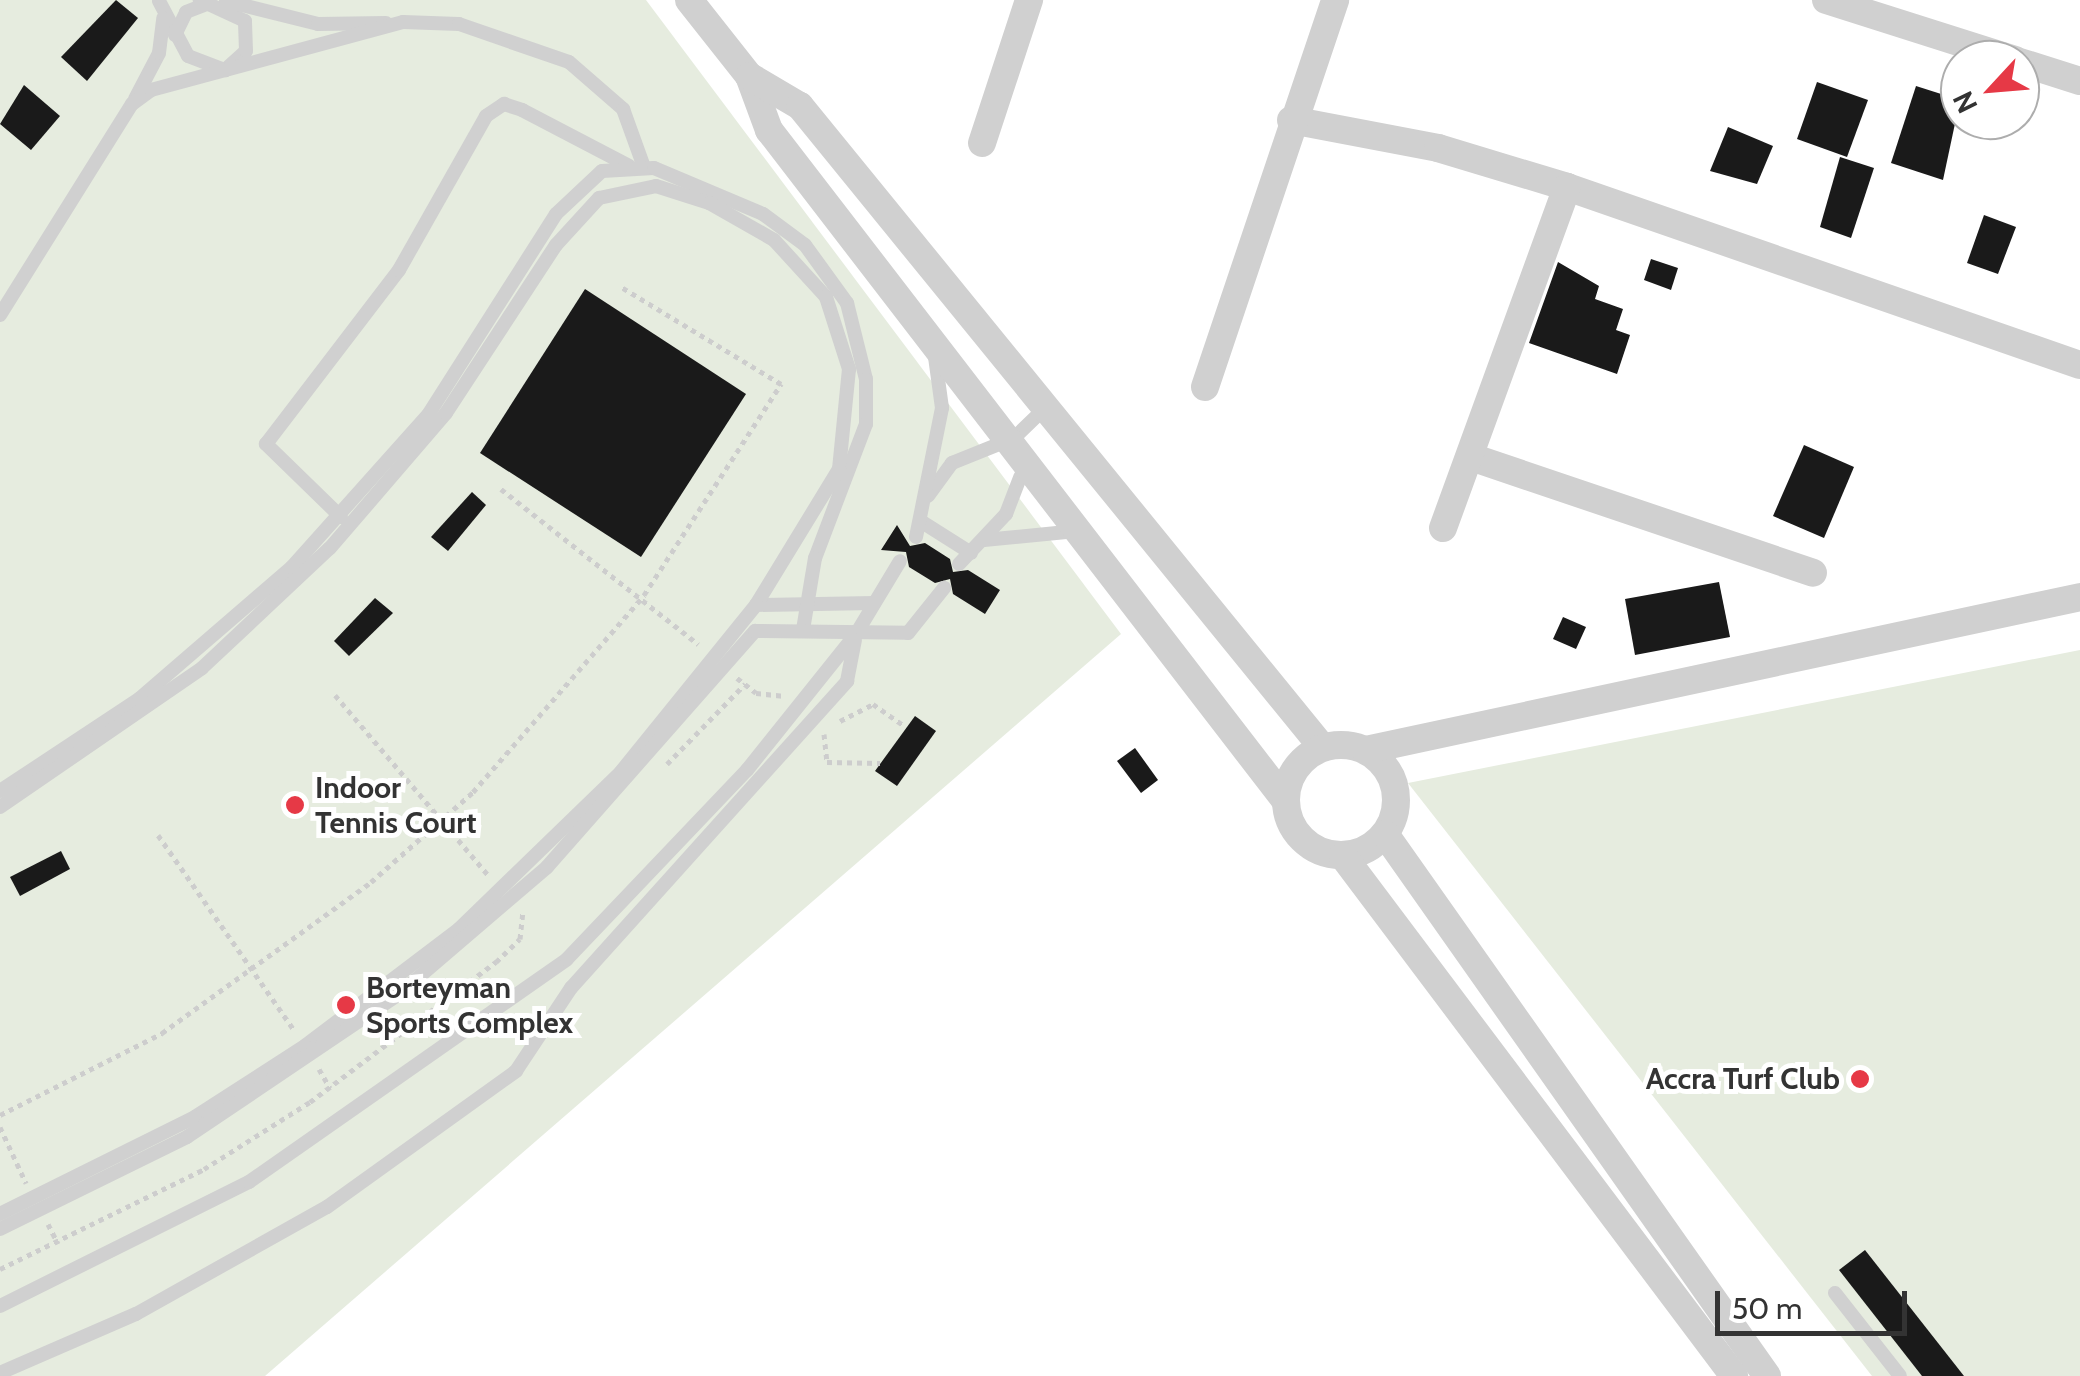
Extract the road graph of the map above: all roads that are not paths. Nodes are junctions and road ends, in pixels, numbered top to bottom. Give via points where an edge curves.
1 (689, 0) edge
2 (1029, 0) edge
3 (1336, 0) edge
4 (1826, 0) edge
5 (159, 1) edge
6 (210, 1) edge
7 (402, 22) junction
8 (175, 36) junction
9 (1951, 40) edge
10 (2040, 68) edge
11 (225, 70) junction
12 (748, 76) junction
13 (2080, 81) edge
14 (132, 104) junction
15 (1291, 120) junction
16 (982, 142) dead end
17 (636, 167) junction
18 (1568, 188) junction
19 (0, 315) edge
20 (930, 332) junction
21 (2080, 365) edge
22 (1205, 387) dead end
23 (1048, 406) junction
24 (1014, 438) junction
25 (1470, 458) junction
26 (1020, 477) dead end
27 (928, 497) junction
28 (341, 517) junction
29 (922, 522) junction
30 (1443, 528) dead end
31 (1086, 532) junction
32 (916, 537) dead end
33 (984, 540) junction
34 (971, 553) junction
35 (900, 561) dead end
36 (959, 564) dead end
37 (1813, 572) dead end
38 (944, 588) dead end
39 (2080, 597) edge
40 (874, 604) junction
41 (807, 605) junction
42 (756, 606) junction
43 (803, 630) junction
44 (856, 634) junction
45 (720, 664) junction
46 (1322, 747) junction
47 (1366, 750) junction
48 (0, 791) edge
49 (1285, 800) junction
50 (0, 807) edge
51 (1385, 834) junction
52 (1342, 856) junction
53 (540, 978) junction
54 (561, 1005) junction
55 (0, 1214) edge
56 (0, 1229) edge
57 (1835, 1293) dead end
58 (0, 1306) edge
59 (0, 1373) edge
60 (1734, 1376) edge
61 (1766, 1376) edge
62 (1900, 1376) edge

1 - 12 street
2 - 16 street
3 - 15 street
4 - 9 street
5 - 8 lane
5 - 14 lane via 166,32
6 - 7 lane via 318,24
6 - 8 lane via 186,12
6 - 11 lane via 245,21 246,51
7 - 11 lane
7 - 17 lane via 459,24 569,62 624,110
8 - 11 lane via 188,56
10 - 13 street
11 - 14 lane via 190,74
12 - 20 street via 769,130
12 - 23 street via 800,106
14 - 19 lane
15 - 18 street via 1438,148
15 - 22 street
17 - 28 lane via 575,190 428,415
17 - 28 lane via 522,110 504,104 486,116 399,270 266,444
17 - 41 lane via 783,226 847,303 866,379 866,424
18 - 21 street
18 - 25 street
20 - 24 street
20 - 27 lane via 942,408
23 - 24 lane
23 - 46 street
24 - 27 lane via 952,463
24 - 31 street
25 - 30 street
25 - 37 street
26 - 33 lane
27 - 29 lane
28 - 48 lane via 178,669
29 - 32 lane
29 - 34 lane
31 - 33 lane
31 - 49 street
33 - 34 lane
34 - 36 lane
35 - 40 lane
38 - 44 lane via 908,632
39 - 47 street
40 - 41 lane
40 - 44 lane
41 - 42 lane
41 - 43 lane
42 - 45 lane
42 - 50 lane via 839,469 850,415 845,348 826,298 756,226 682,194 624,189 578,216 446,413 330,548 202,668
43 - 44 lane
43 - 45 lane via 755,631
44 - 53 lane via 658,868
44 - 54 lane via 847,681 819,725
45 - 55 lane via 622,772 414,968 249,1084
45 - 56 lane via 546,868 400,994 188,1136
46 - 47 street
46 - 49 street via 1295,768
47 - 51 street via 1395,788
49 - 52 street via 1309,846
51 - 52 street
51 - 61 street
52 - 60 street
53 - 54 lane
53 - 58 lane via 248,1182
54 - 59 lane via 516,1071 338,1200 136,1314
57 - 62 lane

